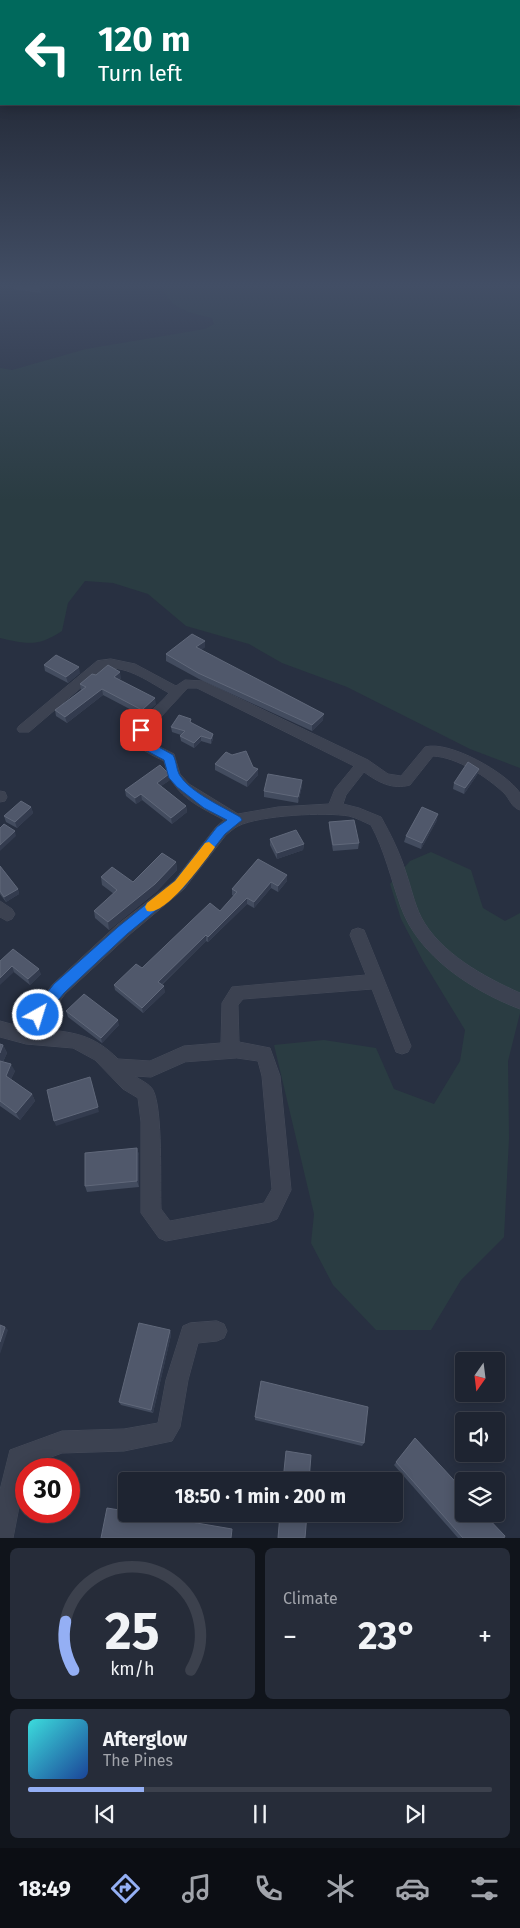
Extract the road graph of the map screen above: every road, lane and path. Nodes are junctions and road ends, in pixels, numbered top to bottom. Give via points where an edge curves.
1 (177, 692) junction
2 (24, 728) dead end
3 (363, 764) junction
4 (520, 804) edge
5 (334, 809) junction
6 (236, 820) junction
7 (358, 935) dead end
8 (377, 981) junction
9 (520, 1001) edge
10 (0, 1029) edge
11 (26, 1036) junction
12 (402, 1046) dead end
13 (230, 1050) junction
14 (112, 1067) junction
15 (217, 1331) dead end
16 (1, 1538) edge

1 - 2 street via 122,664 101,664
1 - 3 street via 185,684 199,684
1 - 6 street via 141,730 139,738 169,758 175,778 181,784 208,805
3 - 4 street via 399,783 405,781 430,751 443,752 491,776 512,792
3 - 5 street via 340,793
5 - 6 street
5 - 9 street via 376,821 396,863 416,920 434,945 492,989
6 - 11 street via 221,831 179,885 123,930 59,989
7 - 8 street
8 - 12 street
8 - 13 street via 238,992 230,1003
10 - 11 street
11 - 14 street via 75,1040 101,1054
13 - 14 street via 184,1054 151,1069
13 - 14 street via 264,1054 270,1076 282,1190 270,1212 195,1227 166,1231 150,1213 150,1122 146,1094
15 - 16 street via 190,1333 176,1380 169,1427 164,1433 124,1440 62,1442 18,1458

